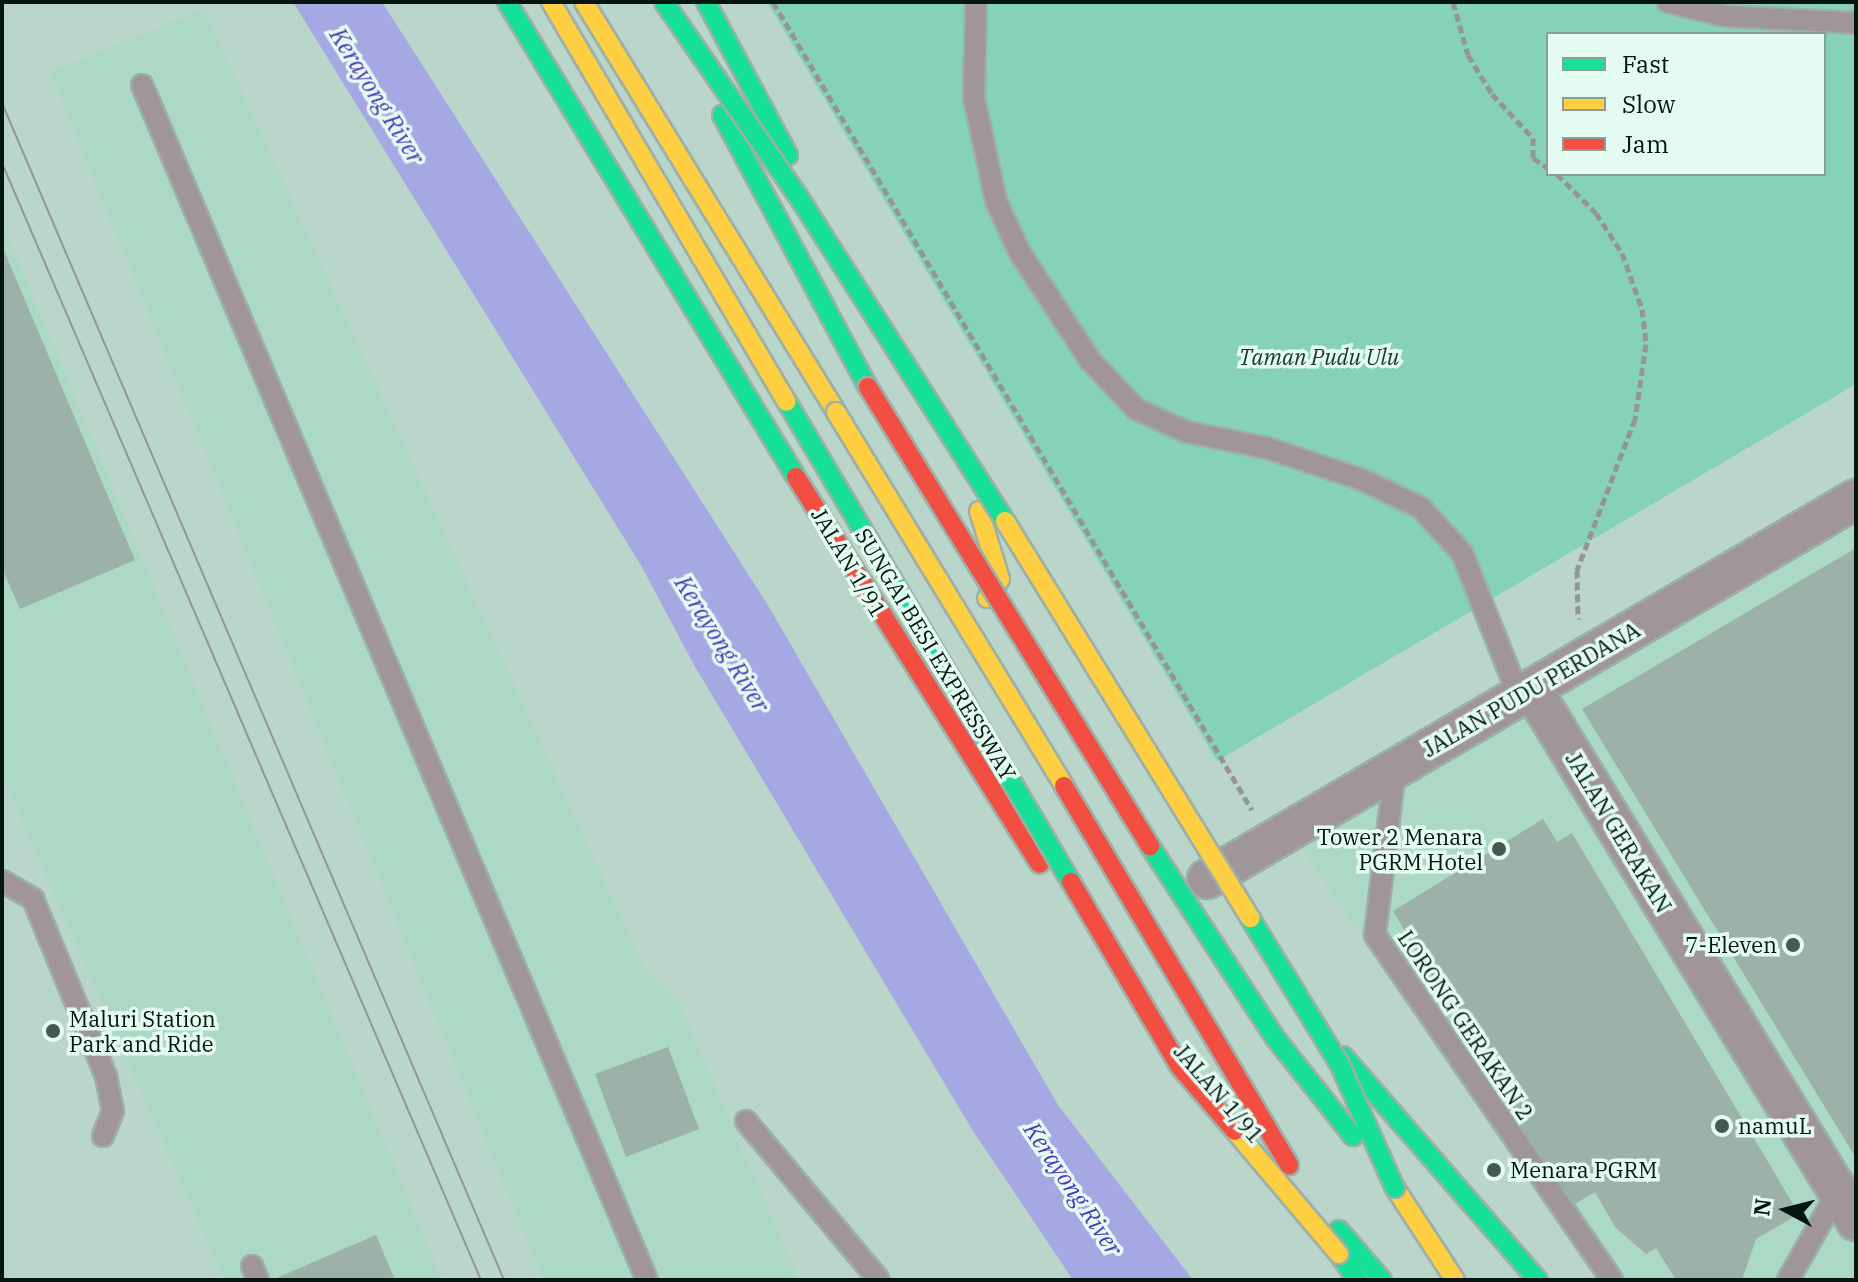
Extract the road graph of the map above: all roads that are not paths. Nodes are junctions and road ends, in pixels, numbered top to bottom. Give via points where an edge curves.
1 (507, 2) edge
2 (551, 2) edge
3 (584, 2) edge
4 (657, 2) edge
5 (664, 2) edge
6 (706, 2) edge
7 (976, 2) edge
8 (1668, 2) edge
9 (1856, 23) edge
10 (142, 85) dead end
11 (1854, 504) edge
12 (979, 511) junction
13 (868, 595) junction
14 (1525, 693) junction
15 (1395, 769) junction
16 (1207, 879) junction
17 (2, 881) edge
18 (1119, 978) junction
19 (746, 1121) dead end
20 (103, 1136) dead end
21 (1395, 1188) junction
22 (1847, 1207) edge
23 (1339, 1254) junction
24 (647, 1280) edge
25 (879, 1280) edge
26 (1357, 1280) edge
27 (1382, 1280) edge
28 (1455, 1280) edge
29 (1538, 1280) edge
30 (1612, 1280) edge
31 (1788, 1280) edge

1 - 13 main road, JALAN 1/91
2 - 23 main road, SUNGAI BESI EXPRESSWAY, bridge via 1180,1067
3 - 23 main road, bridge via 1221,1043
4 - 21 main road, bridge via 784,224 868,387 1151,847 1268,1026
5 - 21 main road, bridge via 798,196 1046,587 1339,1063
6 - 12 main road
7 - 14 lane via 974,98 996,201 1020,253 1090,360 1136,409 1187,432 1267,448 1363,480 1421,508 1462,553
8 - 9 lane via 1725,16
10 - 24 lane
11 - 14 street, JALAN PUDU PERDANA
12 - 13 main road via 1000,579 982,605 932,627
12 - 16 main road
13 - 18 main road, JALAN 1/91 via 996,801
14 - 15 street, JALAN PUDU PERDANA
14 - 22 street, JALAN GERAKAN
15 - 16 street, JALAN PUDU PERDANA
15 - 30 lane, LORONG GERAKAN 2 via 1375,935
16 - 18 main road via 1149,915 1130,942
16 - 29 main road via 1370,1091
17 - 20 lane via 33,899 106,1076 113,1111
18 - 27 main road, JALAN 1/91
19 - 25 lane
21 - 28 main road
22 - 31 lane
23 - 26 main road, SUNGAI BESI EXPRESSWAY

